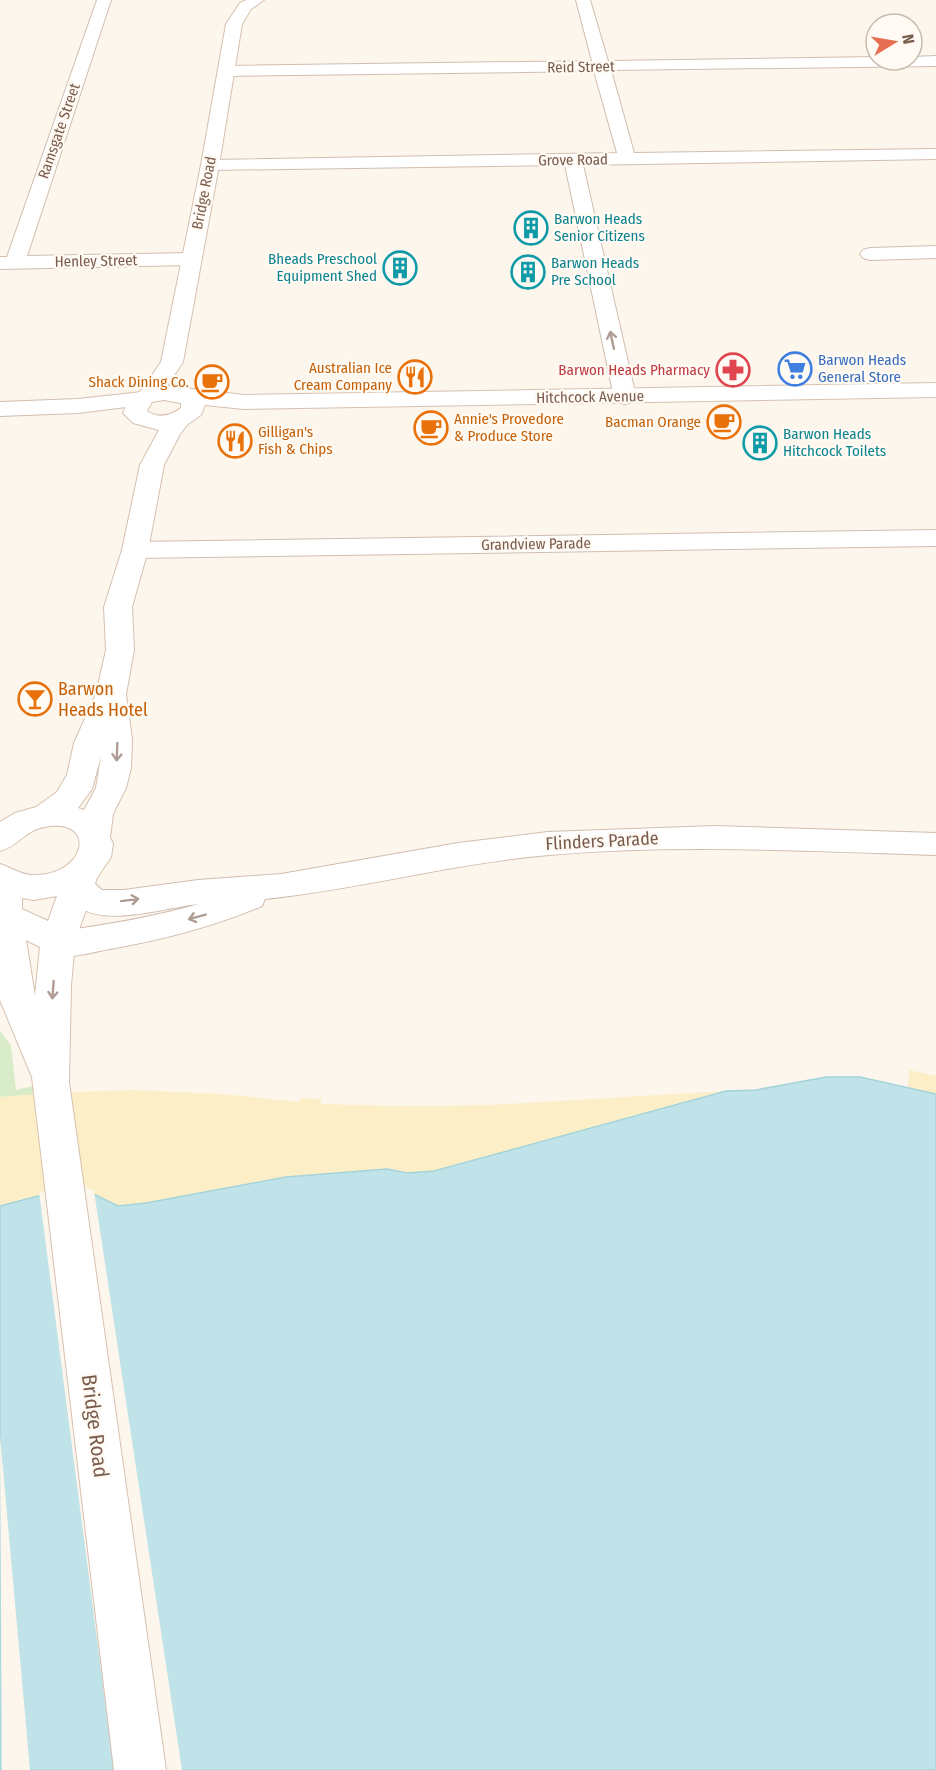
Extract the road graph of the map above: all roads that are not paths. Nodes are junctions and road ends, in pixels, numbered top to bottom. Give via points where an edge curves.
1 (104, 0) edge
2 (246, 0) edge
3 (583, 0) edge
4 (936, 61) edge
5 (600, 66) junction
6 (226, 71) junction
7 (936, 154) edge
8 (627, 159) junction
9 (573, 161) junction
10 (210, 165) junction
11 (936, 252) edge
12 (870, 254) dead end
13 (191, 259) junction
14 (7, 263) edge
15 (172, 362) junction
16 (936, 390) edge
17 (625, 397) junction
18 (185, 406) junction
19 (143, 407) junction
20 (0, 408) edge
21 (152, 465) junction
22 (936, 538) edge
23 (135, 550) junction
24 (111, 694) junction
25 (16, 827) edge
26 (95, 834) junction
27 (936, 844) edge
28 (80, 879) junction
29 (270, 886) junction
30 (4, 890) edge
31 (58, 941) junction
32 (50, 1082) junction
33 (140, 1770) edge

1 - 14 street, Ramsgate Street
2 - 6 street, Bridge Road via 234,24
3 - 5 street
4 - 5 street, Reid Street
5 - 6 street, Reid Street
5 - 8 street
6 - 10 street, Bridge Road
7 - 8 street, Grove Road
8 - 9 street, Grove Road
9 - 10 street, Grove Road
17 -> 9 street
10 - 13 street, Bridge Road
11 - 12 street
13 - 14 street, Henley Street
13 - 15 street, Bridge Road
15 - 18 street
15 - 19 street, Bridge Road
16 - 17 street, Hitchcock Avenue
17 - 18 street, Hitchcock Avenue
18 - 19 street, Hitchcock Avenue via 167,392
18 - 21 street
19 - 20 street
19 - 21 street
21 - 23 street
22 - 23 street, Grandview Parade
23 - 24 street via 139,605 120,650
24 - 25 street via 89,743 76,789 68,800
24 -> 26 street via 116,768 111,788 97,814
25 - 26 street via 62,815 87,825
26 - 28 street, Bridge Road via 95,854
27 - 29 street, Flinders Parade via 671,838 544,843
28 -> 29 street, Flinders Parade via 84,894 97,902 186,892 238,892
28 - 30 street via 52,887
28 - 31 street, Bridge Road
29 -> 31 street, Flinders Parade via 224,910 169,925 70,943
30 - 31 street
30 - 32 street, Bridge Road via 18,1000
31 -> 32 street, Bridge Road via 52,985
32 - 33 street, Bridge Road

